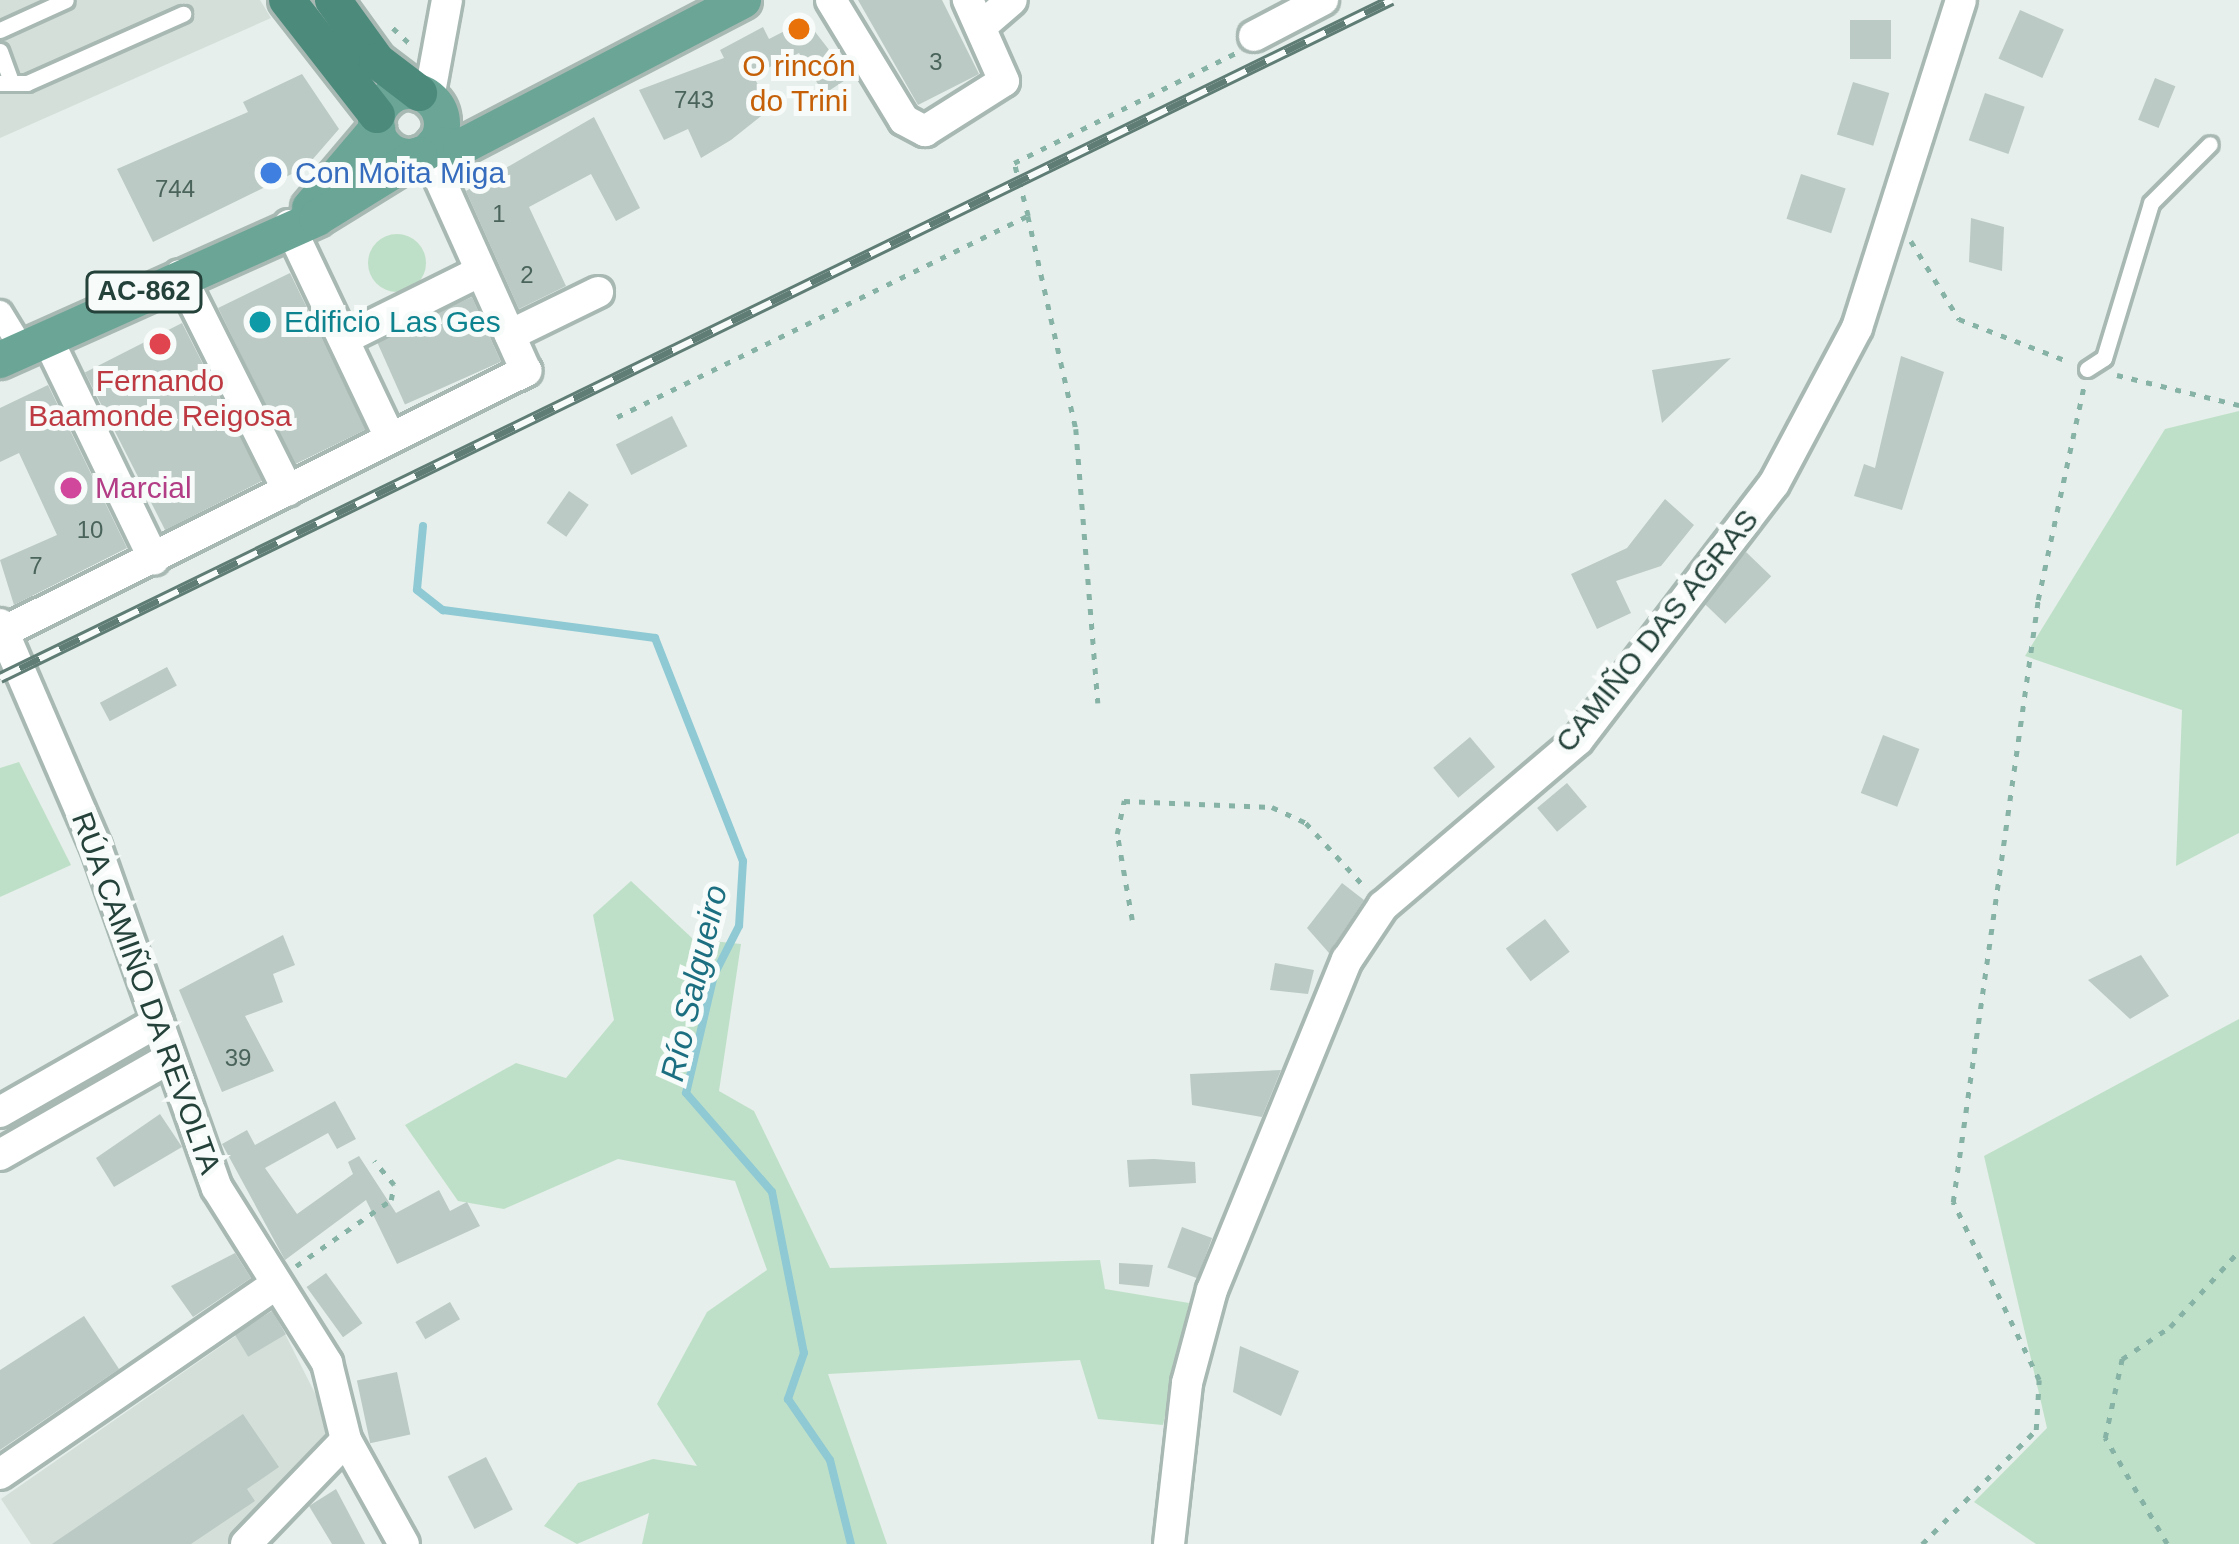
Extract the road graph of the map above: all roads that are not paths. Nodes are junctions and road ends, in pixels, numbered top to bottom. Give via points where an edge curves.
1 (66, 0) edge
2 (287, 0) edge
3 (332, 0) edge
4 (447, 0) edge
5 (742, 0) edge
6 (832, 0) edge
7 (1012, 0) edge
8 (1323, 0) edge
9 (1961, 0) edge
10 (975, 13) edge
11 (183, 14) dead end
12 (0, 30) edge
13 (1254, 36) road end
14 (0, 51) edge
15 (5, 81) edge
16 (431, 91) junction
17 (530, 109) junction
18 (377, 122) junction
19 (2210, 145) dead end
20 (427, 150) junction
21 (303, 222) junction
22 (479, 272) junction
23 (180, 275) junction
24 (598, 292) dead end
25 (0, 314) edge
26 (356, 333) junction
27 (510, 335) junction
28 (23, 349) edge
29 (2087, 369) road end
30 (404, 440) junction
31 (288, 490) junction
32 (154, 559) junction
33 (2, 628) edge
34 (158, 1022) junction
35 (170, 1058) junction
36 (0, 1112) edge
37 (0, 1154) edge
38 (274, 1286) junction
39 (346, 1440) junction
40 (0, 1474) edge
41 (246, 1544) edge
42 (404, 1544) edge
43 (1169, 1544) edge

1 - 12 lane
2 - 18 highway
3 - 16 highway via 377,61
4 - 16 street
5 - 17 main road, AC-862
6 - 10 street via 904,120 925,131 1004,81
7 - 10 street
8 - 13 street
9 - 43 street, CAMIÑO DAS AGRAS via 1856,328 1774,484 1578,740 1383,906 1347,960 1212,1290 1187,1383
11 - 15 lane via 27,82
14 - 15 lane
16 - 17 main road, AC-862
16 - 18 main road, AC-862 via 389,98
16 - 20 main road
17 - 20 main road, AC-862 via 461,147
18 - 20 main road via 387,149
18 - 21 main road, AC-862 via 358,164
19 - 29 lane via 2152,203 2104,358
20 - 21 main road, AC-862
20 - 22 street
21 - 23 main road, AC-862
21 - 26 street
21 - 30 street
22 - 26 street
22 - 27 street
23 - 28 main road, AC-862
23 - 31 street
24 - 27 street
25 - 28 street
26 - 30 street
27 - 30 street via 526,371
28 - 32 street
30 - 31 street
31 - 32 street
32 - 33 street
33 - 34 street, RÚA CAMIÑO DA REVOLTA
34 - 35 street, RÚA CAMIÑO DA REVOLTA
34 - 36 street
35 - 37 street
35 - 38 street, RÚA CAMIÑO DA REVOLTA via 217,1188
38 - 39 street, RÚA CAMIÑO DA REVOLTA via 327,1363
38 - 40 street
39 - 41 street
39 - 42 street, RÚA CAMIÑO DA REVOLTA

